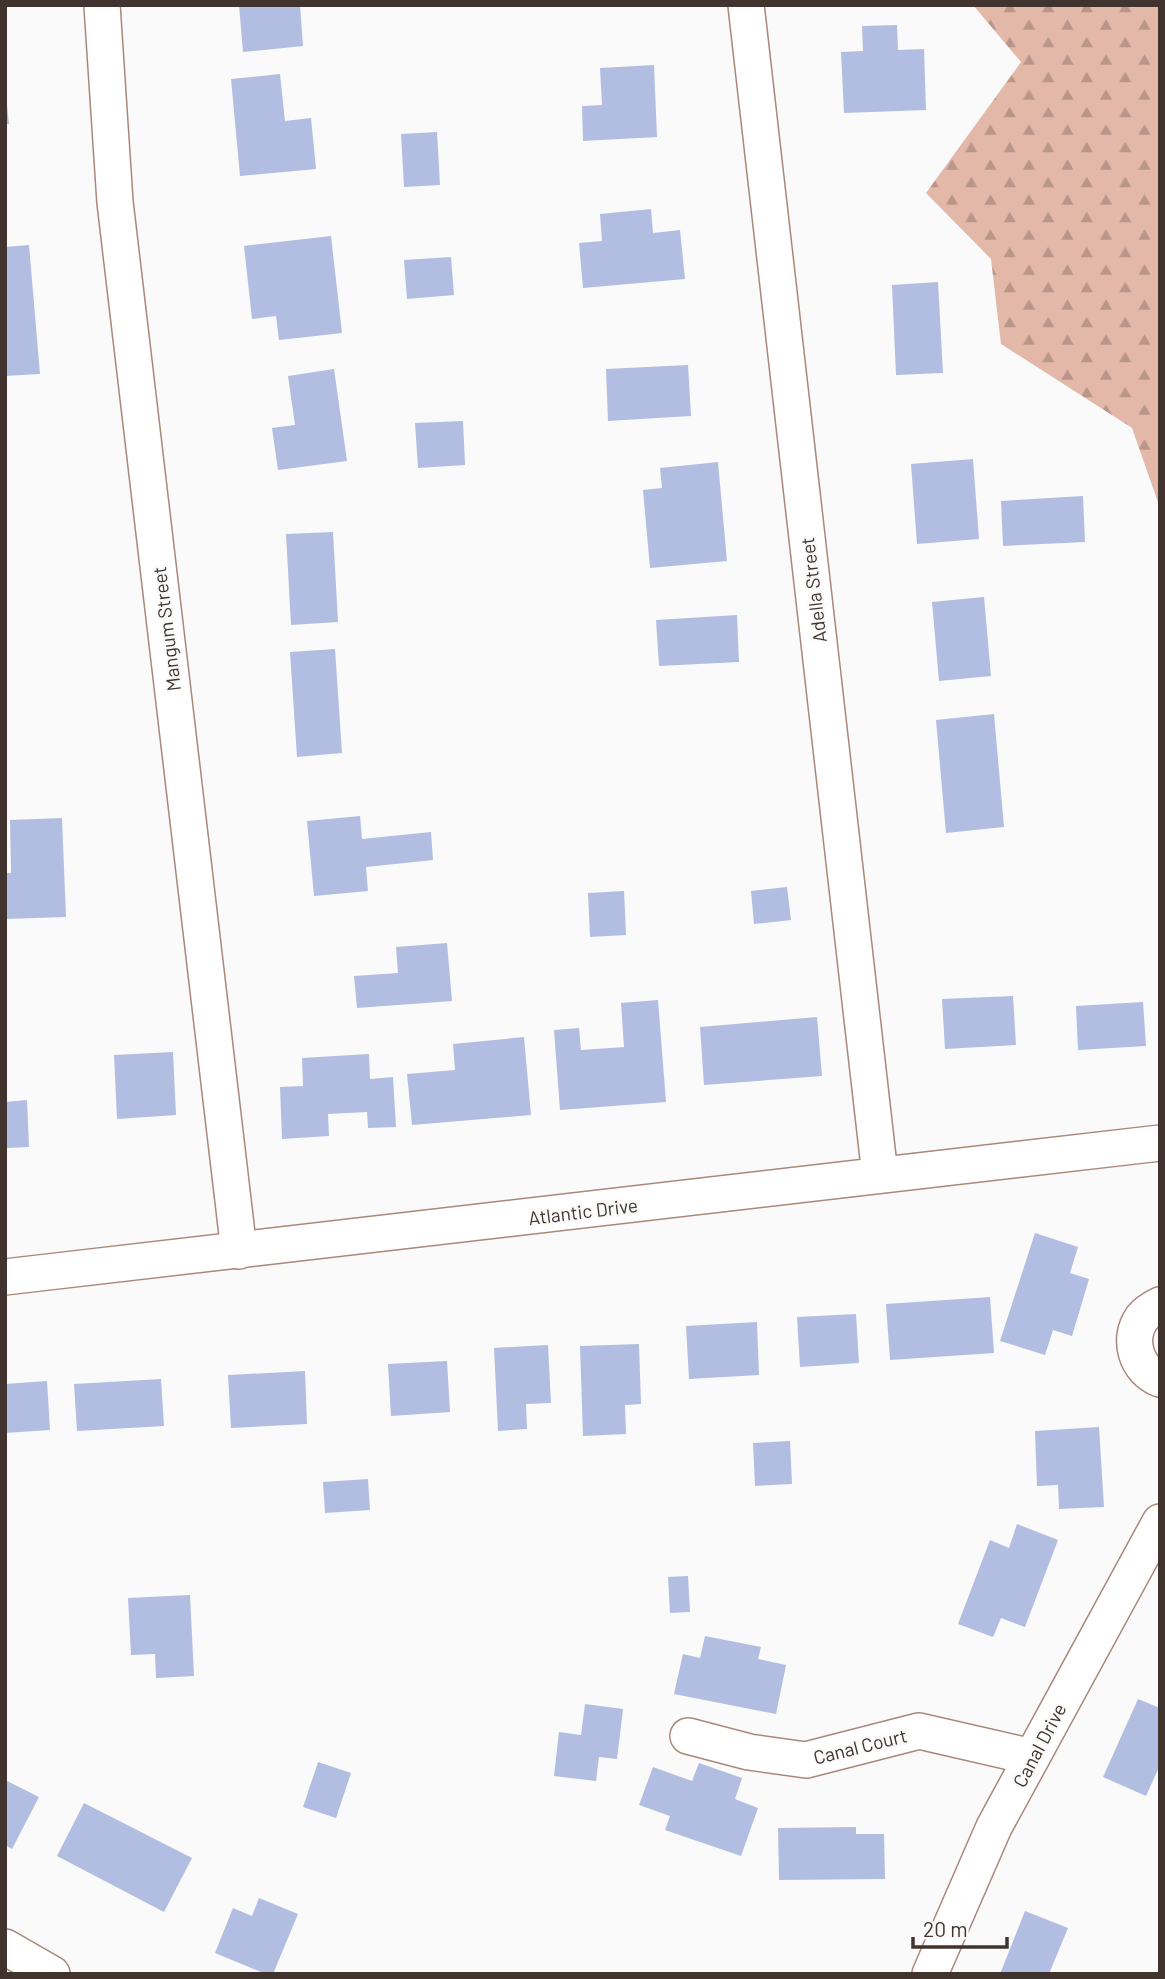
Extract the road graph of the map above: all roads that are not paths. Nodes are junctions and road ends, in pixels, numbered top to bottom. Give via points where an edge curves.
1 (102, 5) edge
2 (746, 5) edge
3 (1160, 1143) edge
4 (880, 1175) junction
5 (239, 1251) junction
6 (5, 1277) edge
7 (1160, 1305) edge
8 (1160, 1379) edge
9 (1160, 1521) edge
10 (688, 1736) dead end
11 (1032, 1757) junction
12 (5, 1947) edge
13 (52, 1974) edge
14 (930, 1974) edge

1 - 5 street, Mangum Street via 116,202
2 - 4 street, Adella Street
3 - 4 street, Atlantic Drive
4 - 5 street, Atlantic Drive
5 - 6 street, Atlantic Drive
7 - 8 street via 1143,1317 1135,1346 1144,1369
9 - 11 street, Canal Drive
10 - 11 street, Canal Court via 749,1752 806,1760 919,1731
11 - 14 street, Canal Drive via 994,1827
12 - 13 street

